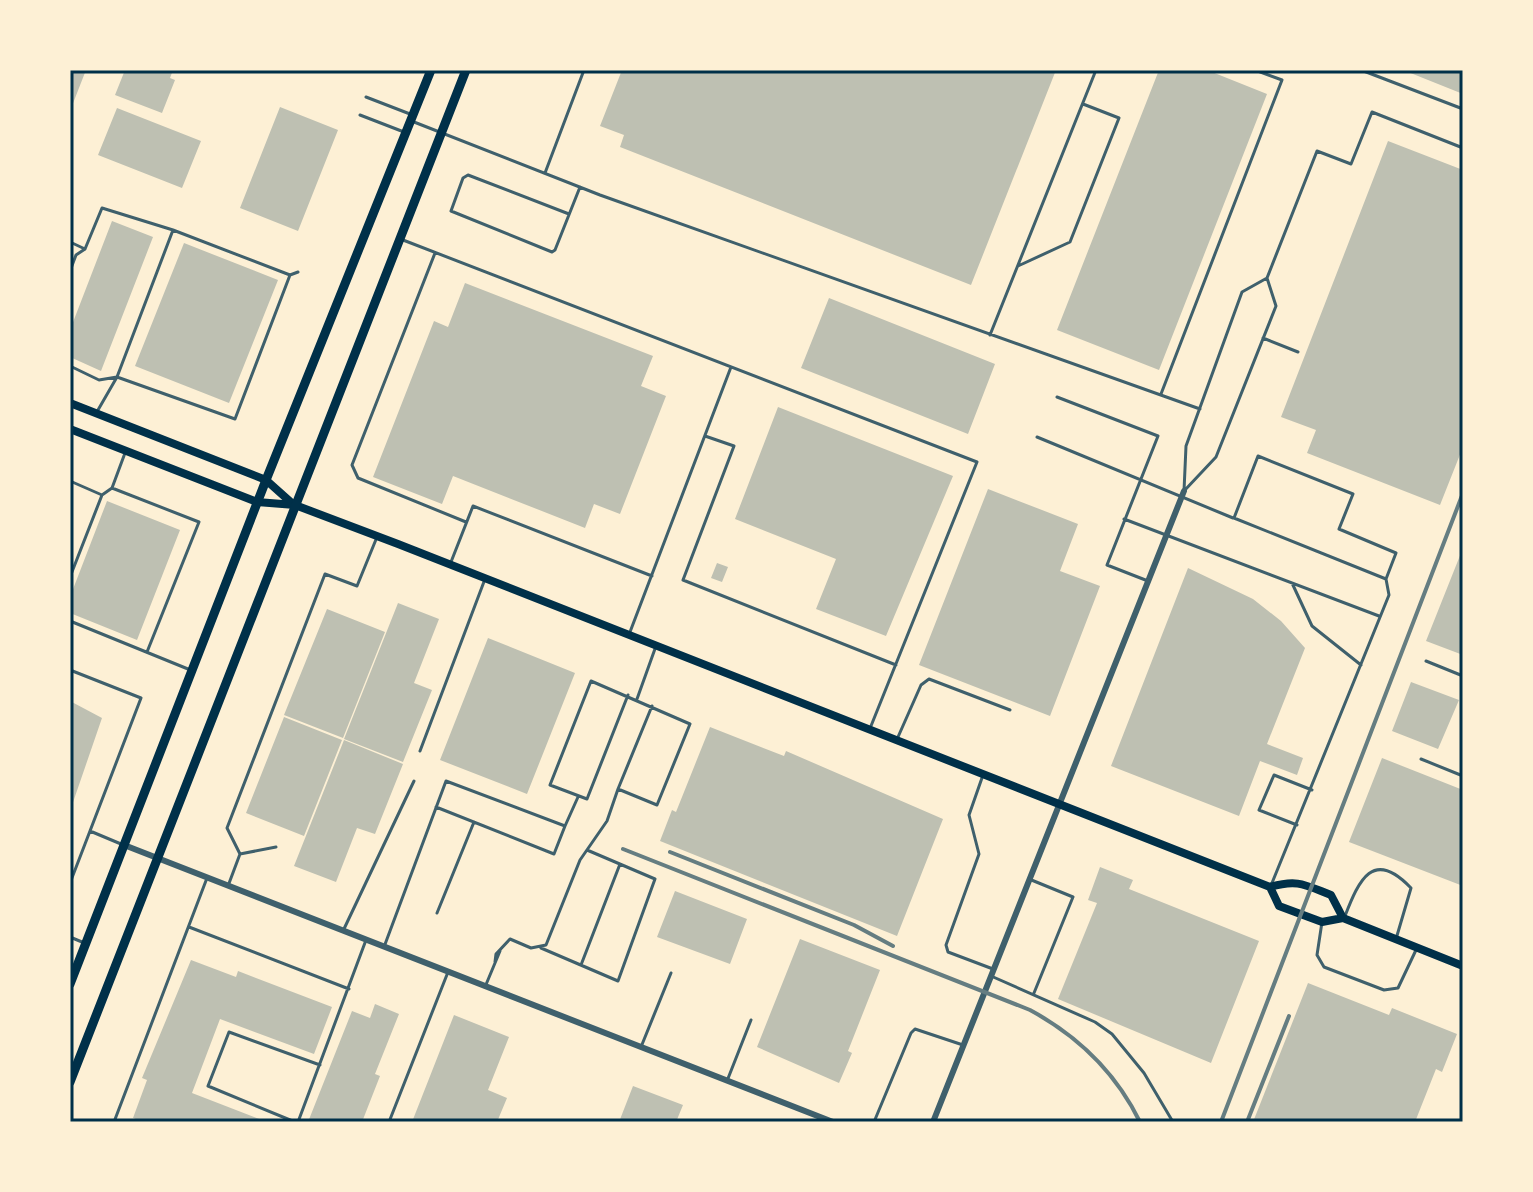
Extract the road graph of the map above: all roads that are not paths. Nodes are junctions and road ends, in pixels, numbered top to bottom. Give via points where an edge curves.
1 (431, 70) edge
2 (466, 70) edge
3 (584, 70) edge
4 (1096, 70) edge
5 (1255, 70) edge
6 (1361, 70) edge
7 (366, 97) dead end
8 (1083, 104) junction
9 (1463, 109) edge
10 (360, 115) dead end
11 (412, 118) junction
12 (442, 132) junction
13 (406, 133) junction
14 (1463, 148) edge
15 (545, 173) junction
16 (580, 187) junction
17 (569, 214) junction
18 (173, 230) junction
19 (400, 239) junction
20 (70, 242) edge
21 (85, 249) junction
22 (435, 253) junction
23 (1018, 266) junction
24 (70, 271) edge
25 (298, 272) dead end
26 (290, 275) junction
27 (1267, 278) junction
28 (990, 335) junction
29 (1263, 338) junction
30 (1298, 352) dead end
31 (70, 366) edge
32 (731, 367) junction
33 (117, 377) junction
34 (1160, 395) junction
35 (1057, 397) dead end
36 (70, 403) edge
37 (1200, 409) junction
38 (96, 413) junction
39 (70, 429) edge
40 (705, 436) junction
41 (1037, 437) dead end
42 (126, 451) junction
43 (1140, 479) junction
44 (266, 480) junction
45 (70, 481) edge
46 (112, 488) junction
47 (1183, 493) junction
48 (102, 495) junction
49 (257, 502) junction
50 (295, 505) junction
51 (1234, 518) junction
52 (1124, 519) junction
53 (466, 522) junction
54 (1166, 535) junction
55 (377, 537) junction
56 (449, 565) junction
57 (652, 576) junction
58 (70, 577) edge
59 (485, 579) junction
60 (1386, 579) junction
61 (1148, 581) junction
62 (1292, 583) junction
63 (1380, 617) junction
64 (70, 621) edge
65 (629, 635) junction
66 (656, 646) junction
67 (147, 652) junction
68 (1426, 661) dead end
69 (896, 665) junction
70 (1361, 665) junction
71 (70, 670) edge
72 (192, 670) junction
73 (1463, 676) edge
74 (628, 695) junction
75 (637, 699) junction
76 (652, 706) junction
77 (1010, 710) dead end
78 (870, 730) junction
79 (897, 741) junction
80 (420, 751) dead end
81 (1421, 759) dead end
82 (983, 775) junction
83 (1463, 776) edge
84 (414, 781) dead end
85 (618, 789) junction
86 (1312, 790) junction
87 (578, 796) junction
88 (1058, 803) junction
89 (436, 807) junction
90 (474, 822) junction
91 (1297, 825) junction
92 (565, 826) junction
93 (90, 831) junction
94 (124, 845) junction
95 (276, 847) dead end
96 (587, 850) junction
97 (240, 854) junction
98 (157, 859) junction
99 (620, 864) junction
100 (207, 878) junction
101 (1029, 879) junction
102 (70, 883) edge
103 (228, 887) junction
104 (1270, 887) junction
105 (437, 913) dead end
106 (1344, 918) junction
107 (1322, 922) junction
108 (189, 927) junction
109 (343, 931) junction
110 (70, 937) edge
111 (1396, 939) junction
112 (366, 940) junction
113 (86, 943) junction
114 (384, 947) junction
115 (1417, 947) junction
116 (541, 948) junction
117 (581, 965) junction
118 (1463, 966) edge
119 (448, 972) junction
120 (992, 972) junction
121 (671, 973) dead end
122 (70, 984) edge
123 (485, 987) junction
124 (349, 989) junction
125 (1034, 993) junction
126 (751, 1020) dead end
127 (963, 1045) junction
128 (641, 1047) junction
129 (320, 1065) junction
130 (727, 1081) junction
131 (70, 1082) edge
132 (114, 1122) edge
133 (297, 1122) edge
134 (389, 1122) edge
135 (833, 1122) edge
136 (874, 1122) edge
137 (933, 1122) edge
138 (1173, 1122) edge

1 - 11 main road
2 - 12 main road
3 - 15 lane
4 - 8 lane
5 - 34 lane via 1282,80
6 - 9 lane
7 - 11 lane
8 - 23 lane
8 - 23 lane via 1119,118 1070,242
10 - 13 lane
11 - 12 lane
11 - 13 main road
12 - 15 lane
12 - 19 main road
13 - 44 main road
14 - 27 lane via 1372,112 1351,164 1317,151
15 - 16 lane
16 - 17 lane
16 - 28 lane
17 - 17 lane via 552,252 451,211 468,175
18 - 21 lane via 102,208
18 - 26 lane
18 - 33 lane
19 - 22 lane
19 - 50 main road
20 - 21 lane
21 - 24 lane via 76,255
22 - 32 lane
22 - 53 lane via 352,465 358,478
23 - 28 lane
25 - 26 lane
26 - 33 lane via 235,419
27 - 29 lane via 1276,306
27 - 37 lane via 1242,292
28 - 34 lane
29 - 30 lane
29 - 47 lane via 1216,457
31 - 33 lane via 99,380
32 - 40 lane
32 - 69 lane via 977,462
33 - 38 lane
34 - 37 lane
35 - 43 lane via 1158,436
36 - 38 main road
37 - 47 lane via 1186,446
38 - 44 main road
39 - 42 main road
40 - 57 lane
40 - 69 lane via 734,446 683,580
41 - 43 lane
42 - 46 lane
42 - 49 main road
43 - 47 lane
43 - 52 lane
44 - 49 main road
44 - 50 main road
45 - 48 lane
46 - 48 lane
46 - 67 lane via 199,522
47 - 51 lane
47 - 54 street
48 - 58 lane
49 - 50 main road
49 - 72 main road
50 - 55 main road
50 - 98 main road
51 - 60 lane
51 - 60 lane via 1258,456 1326,483 1353,494 1339,529 1396,553
52 - 54 lane
52 - 61 lane via 1107,565
53 - 56 lane
53 - 57 lane via 473,506
54 - 61 street
54 - 62 lane
55 - 56 main road
55 - 97 lane via 357,586 325,574 227,828
56 - 59 main road
57 - 65 lane
59 - 65 main road
59 - 80 lane
60 - 63 lane via 1389,595
61 - 88 street
62 - 63 lane
62 - 70 lane via 1312,626
63 - 70 lane
64 - 67 lane
65 - 66 main road
66 - 75 lane
66 - 78 main road
67 - 72 lane
68 - 73 lane
69 - 78 lane
70 - 86 lane
71 - 93 lane via 141,698
72 - 94 main road
74 - 75 lane
74 - 87 lane via 587,799
74 - 87 lane via 591,681 550,785
75 - 76 lane
76 - 85 lane
76 - 85 lane via 690,724 674,764 657,805
77 - 79 lane via 929,679 921,685
78 - 79 main road
79 - 82 main road
81 - 83 lane
82 - 88 main road
82 - 120 lane via 969,815 979,854 946,945 948,952
84 - 109 lane
85 - 96 lane via 607,821
86 - 91 lane
86 - 91 lane via 1274,775 1259,810
87 - 92 lane
88 - 101 street
88 - 104 main road
89 - 90 lane
89 - 92 lane via 446,781
89 - 114 lane
90 - 92 lane via 554,854
90 - 105 lane
91 - 104 lane
93 - 94 lane
93 - 102 lane
94 - 98 street
94 - 113 main road
95 - 97 lane
96 - 99 lane
96 - 116 lane
97 - 103 lane
98 - 100 street
98 - 131 main road
99 - 117 lane
99 - 117 lane via 655,879 618,981
100 - 103 street
100 - 108 lane
101 - 120 street
101 - 125 lane via 1073,897
103 - 109 street
104 - 106 main road via 1293,880 1331,895
104 - 107 main road via 1279,906
106 - 107 main road
106 - 111 main road
106 - 111 lane via 1361,878 1377,870 1389,874 1411,888
107 - 115 lane via 1317,955 1324,967 1384,990 1398,988
108 - 124 lane
108 - 132 lane
109 - 112 street
110 - 113 lane
111 - 115 main road
112 - 114 street
112 - 124 lane
113 - 122 main road
114 - 119 street
115 - 118 main road
116 - 117 lane
116 - 123 lane via 504,941
119 - 123 street
119 - 134 lane
120 - 125 lane
120 - 127 street
121 - 128 lane
123 - 128 street
124 - 129 lane
125 - 138 lane via 1112,1034 1144,1073
126 - 130 lane
127 - 136 lane via 915,1029
127 - 137 street
128 - 130 street
129 - 133 lane
129 - 133 lane via 229,1032 208,1086
130 - 135 street

